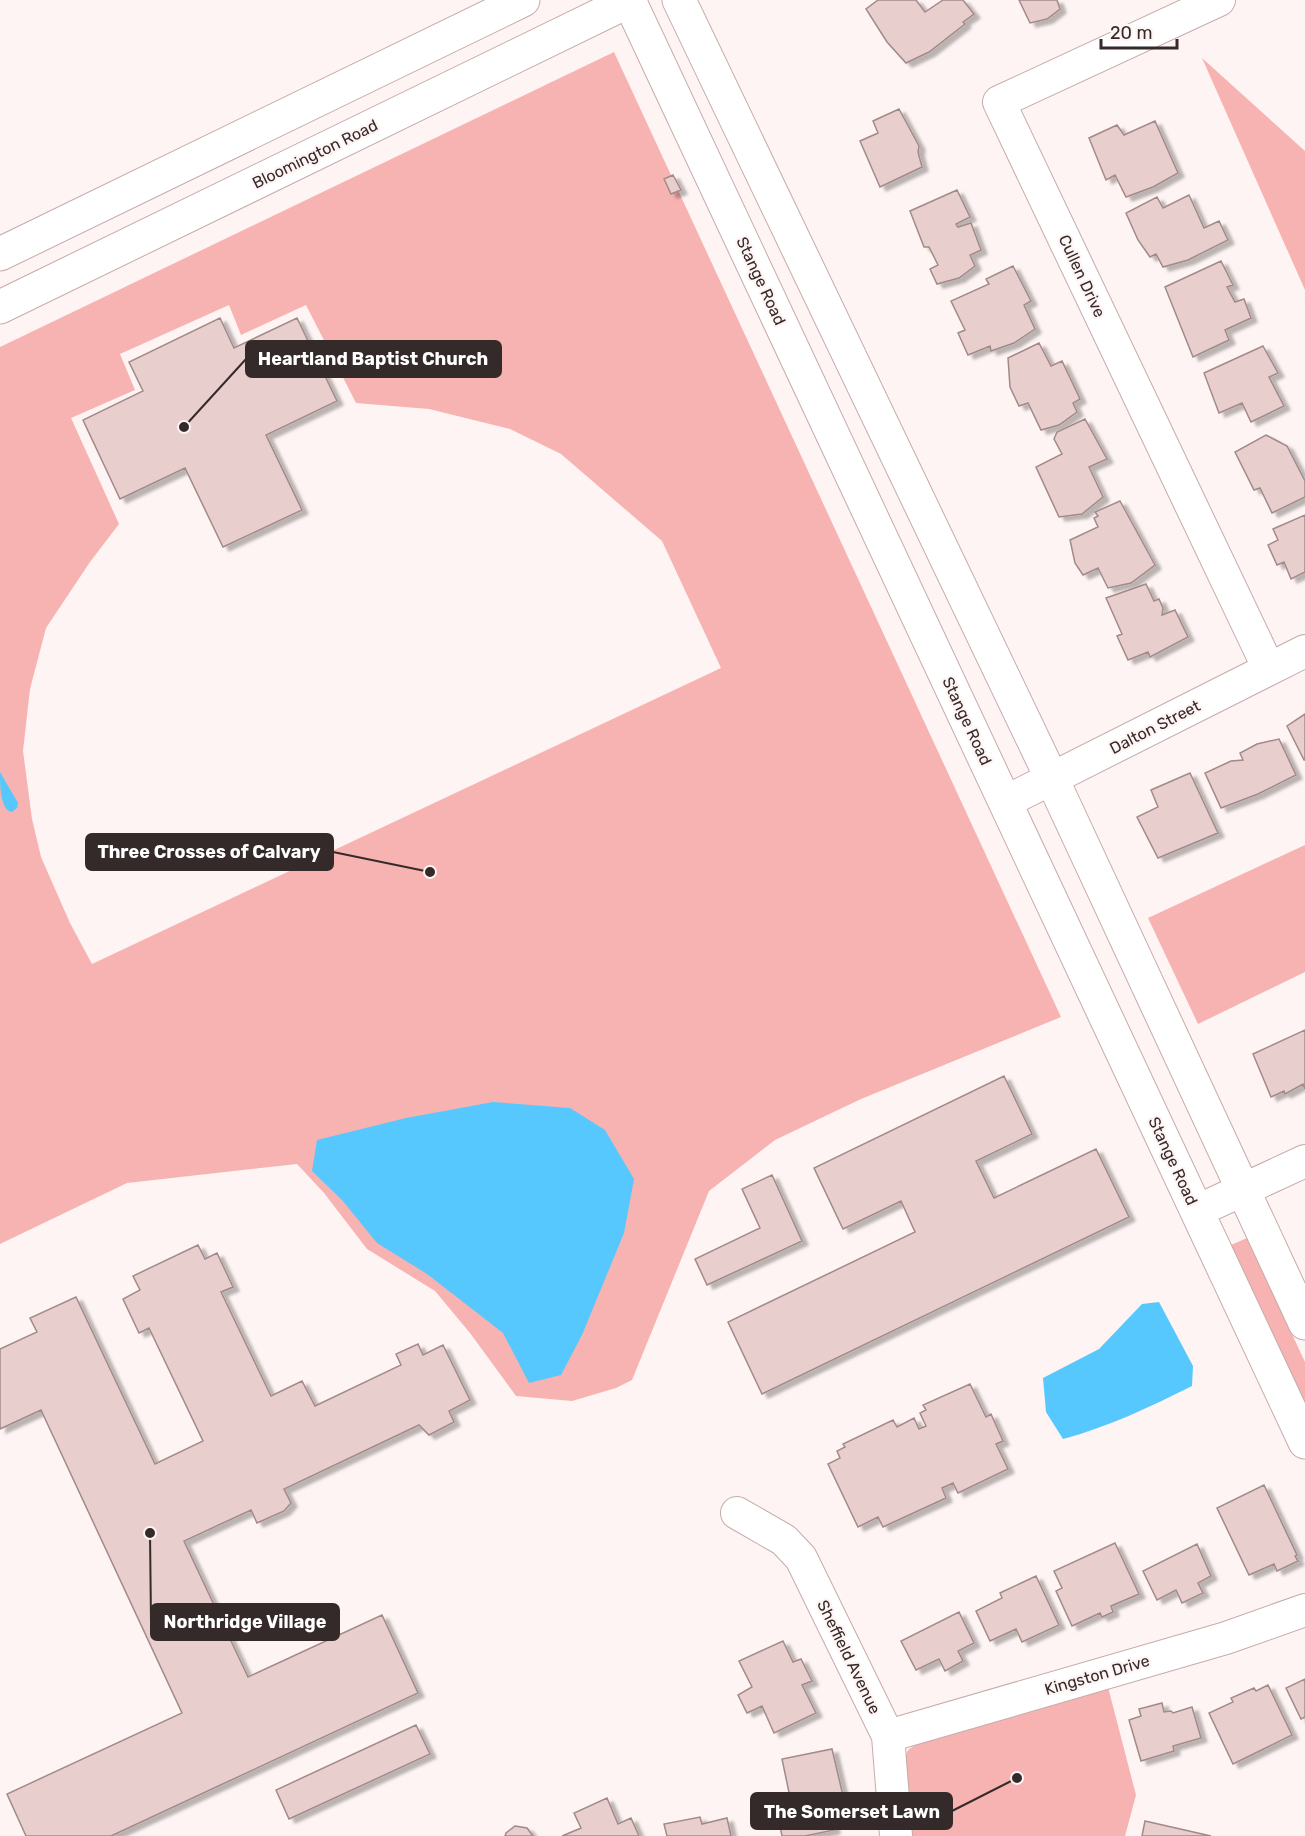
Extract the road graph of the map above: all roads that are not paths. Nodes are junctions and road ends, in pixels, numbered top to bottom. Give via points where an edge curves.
1 (523, 0) edge
2 (630, 0) edge
3 (679, 0) edge
4 (1219, 0) edge
5 (0, 254) edge
6 (0, 307) edge
7 (1305, 651) edge
8 (1269, 669) junction
9 (1052, 779) junction
10 (1005, 802) junction
11 (1305, 1161) edge
12 (1243, 1190) junction
13 (1197, 1211) junction
14 (1305, 1323) edge
15 (1305, 1442) edge
16 (737, 1513) dead end
17 (1305, 1610) edge
18 (888, 1736) junction
19 (896, 1836) edge

1 - 5 main road
2 - 6 main road, Bloomington Road
2 - 10 main road, Stange Road
3 - 9 main road
4 - 8 street, Cullen Drive via 999,102
7 - 8 street, Dalton Street
8 - 9 street, Dalton Street
9 - 10 street, Dalton Street
9 - 12 main road
10 - 13 main road, Stange Road
11 - 12 street
12 - 13 street
12 - 14 main road
13 - 15 main road, Stange Road
16 - 18 street, Sheffield Avenue via 784,1540 801,1558
17 - 18 street, Kingston Drive via 1226,1638
18 - 19 street, Sheffield Avenue

